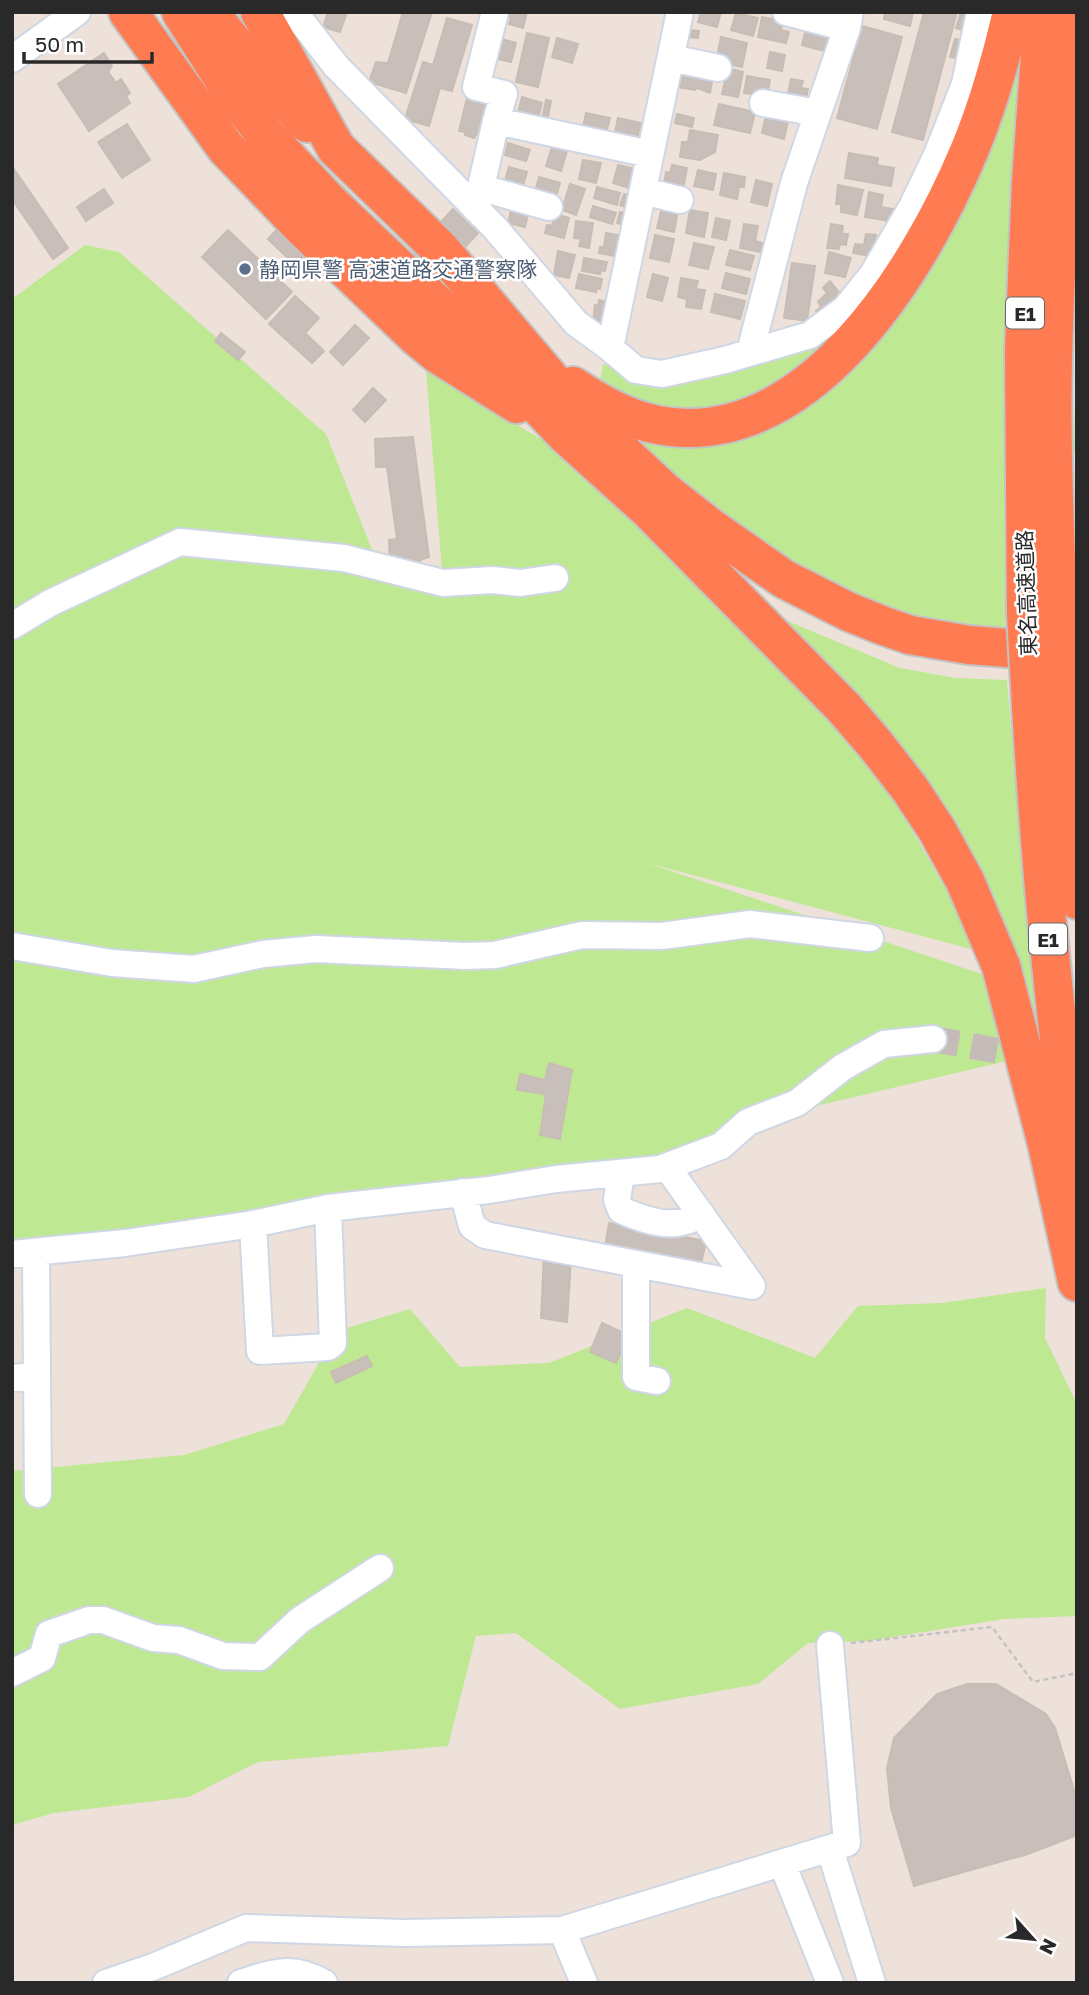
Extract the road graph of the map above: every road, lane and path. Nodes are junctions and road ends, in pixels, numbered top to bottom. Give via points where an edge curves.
1 (76, 12) edge
2 (128, 12) edge
3 (155, 12) edge
4 (181, 12) edge
5 (209, 12) edge
6 (240, 12) edge
7 (260, 12) edge
8 (294, 12) edge
9 (495, 12) edge
10 (680, 12) edge
11 (786, 12) edge
12 (980, 12) edge
13 (1012, 12) edge
14 (1043, 12) edge
15 (1072, 12) edge
16 (849, 20) edge
17 (671, 58) junction
18 (12, 59) edge
19 (718, 68) dead end
20 (310, 99) junction
21 (763, 103) dead end
22 (818, 113) junction
23 (496, 121) junction
24 (226, 148) junction
25 (336, 148) junction
26 (650, 154) junction
27 (643, 191) junction
28 (479, 198) junction
29 (680, 200) dead end
30 (549, 207) dead end
31 (611, 348) junction
32 (750, 352) junction
33 (542, 367) junction
34 (566, 435) junction
35 (1077, 506) edge
36 (649, 510) junction
37 (555, 578) dead end
38 (1058, 622) edge
39 (12, 626) edge
40 (1077, 663) edge
41 (1061, 707) edge
42 (1077, 900) edge
43 (870, 938) dead end
44 (12, 946) edge
45 (933, 1039) tunnel mouth
46 (667, 1167) junction
47 (1077, 1171) edge
48 (621, 1173) junction
49 (463, 1192) junction
50 (328, 1209) junction
51 (701, 1214) junction
52 (253, 1224) junction
53 (24, 1253) edge
54 (636, 1264) junction
55 (1077, 1282) edge
56 (25, 1377) edge
57 (657, 1381) dead end
58 (38, 1494) dead end
59 (380, 1568) dead end
60 (830, 1645) joint
61 (12, 1673) edge
62 (1077, 1673) edge
63 (824, 1850) junction
64 (782, 1863) junction
65 (562, 1930) junction
66 (106, 1983) edge
67 (241, 1983) edge
68 (324, 1983) edge
69 (584, 1983) edge
70 (830, 1983) edge
71 (872, 1983) edge

1 - 18 street
2 - 24 highway
3 - 24 highway
4 - 34 highway via 263,132 328,202
5 - 25 highway via 291,109
6 - 20 highway
7 - 20 highway
8 - 28 street via 336,66
9 - 23 street via 477,87 504,94
10 - 17 street
11 - 16 street
12 - 32 street via 965,84 937,155 873,274 845,309 810,335
13 - 33 highway via 998,70 969,151 920,248 854,339 806,386 746,418 680,427 627,417
14 - 38 highway, 東名高速道路 / E1 via 1024,349
15 - 38 highway, 東名高速道路 / E1 via 1053,359
16 - 22 street
17 - 19 street
17 - 26 street
20 - 25 highway
21 - 22 street
22 - 32 street via 793,183
23 - 26 street
23 - 28 street
24 - 34 highway via 417,337
25 - 33 highway via 441,250
26 - 27 street
27 - 29 street
27 - 31 street
28 - 30 street
28 - 31 street via 576,323
31 - 32 street via 636,370 662,374
33 - 38 highway via 595,427 666,492 747,555 815,596 884,626 944,642 1008,648
34 - 36 highway
35 - 38 highway
36 - 40 highway via 753,586 839,630 931,659 1016,668
36 - 55 highway via 844,708 937,830 979,911 1001,966
37 - 39 street via 443,583 344,558 180,542 50,603
38 - 41 highway, 東名高速道路 / E1, bridge
41 - 42 highway, 東名高速道路 / E1
41 - 47 highway, 東名高速道路 / E1 via 1047,931
43 - 44 street via 750,924 662,936 582,935 495,955 316,949 263,954 194,969 112,963
45 - 46 street via 884,1044 843,1067 797,1104 748,1122 721,1146
46 - 48 street
46 - 51 street
48 - 49 street
48 - 51 street via 617,1200 621,1210 677,1225
49 - 50 street
49 - 54 street via 472,1226 485,1235
50 - 52 street
50 - 52 street via 333,1343 328,1347 260,1351
51 - 54 street via 752,1286
52 - 53 street
53 - 56 street
54 - 57 street via 636,1377
56 - 58 street
59 - 61 street via 300,1620 260,1657 223,1656 179,1640 153,1638 103,1620 89,1620 49,1634 42,1658
60 - 62 path via 992,1626 1033,1682
60 - 63 street via 847,1843
63 - 64 street
63 - 71 street via 833,1860
64 - 65 street
64 - 70 street
65 - 66 street via 404,1933 246,1928
65 - 69 street
67 - 68 street via 272,1972 308,1973

